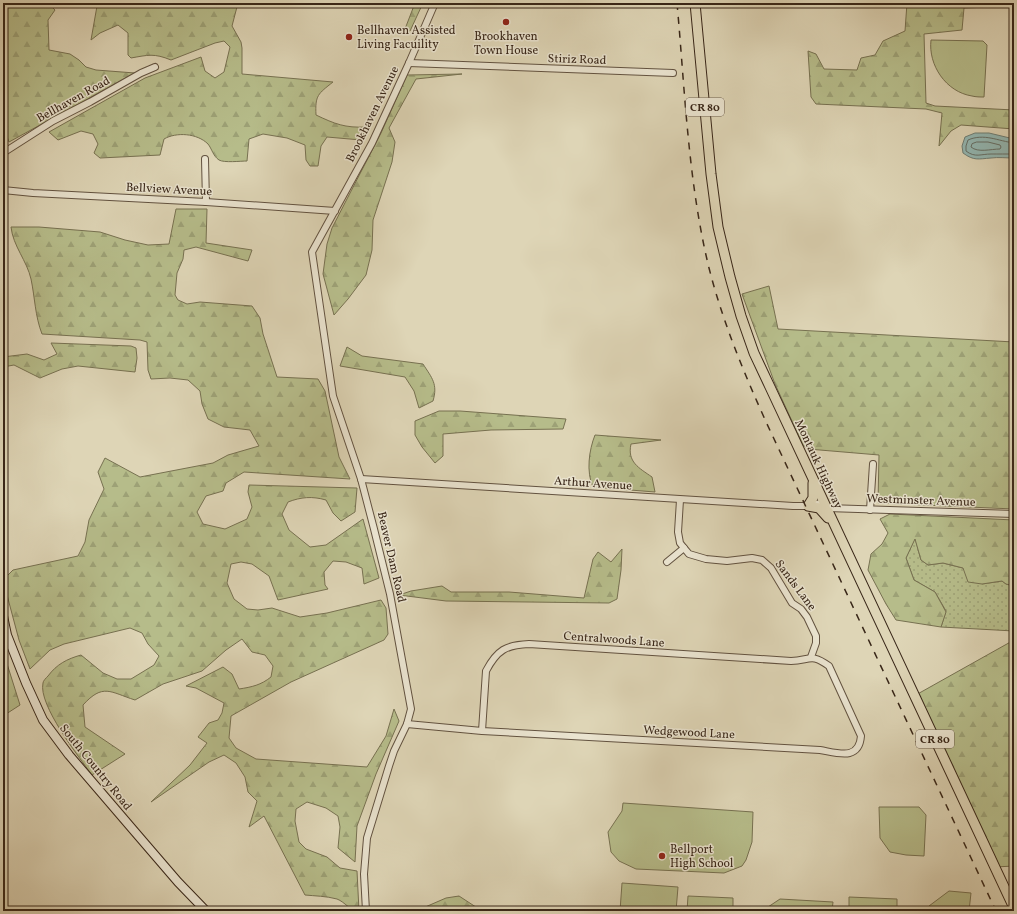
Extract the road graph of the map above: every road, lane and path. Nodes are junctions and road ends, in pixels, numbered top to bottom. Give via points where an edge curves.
1 (435, 3) edge
2 (695, 3) edge
3 (409, 64) junction
4 (155, 67) dead end
5 (673, 73) dead end
6 (3, 153) edge
7 (205, 159) dead end
8 (3, 190) edge
9 (206, 202) junction
10 (335, 211) junction
11 (873, 464) dead end
12 (813, 478) junction
13 (361, 479) junction
14 (680, 500) junction
15 (825, 505) junction
16 (808, 506) junction
17 (870, 510) junction
18 (1014, 514) edge
19 (836, 528) junction
20 (684, 548) junction
21 (667, 562) dead end
22 (3, 616) edge
23 (811, 657) junction
24 (407, 724) junction
25 (482, 730) junction
26 (1014, 908) edge
27 (206, 911) edge
28 (366, 911) edge

1 - 3 street, Brookhaven Avenue
2 - 12 main road, Montauk Highway / CR 80 via 712,186 726,264 741,316 757,358
3 - 5 street, Stiriz Road
3 - 10 street, Brookhaven Avenue via 372,143
4 - 6 street, Bellhaven Road via 53,121
7 - 9 street
8 - 9 street, Bellview Avenue
9 - 10 street, Bellview Avenue
10 - 13 street, Beaver Dam Road via 312,252 333,396
11 - 17 street
12 - 15 main road, Montauk Highway / CR 80
12 - 16 main road via 814,496
13 - 14 street, Arthur Avenue
13 - 24 street, Beaver Dam Road via 390,594 412,710
14 - 16 street, Arthur Avenue
14 - 20 street via 678,532
15 - 16 street, Arthur Avenue
15 - 17 street, Westminster Avenue
15 - 19 main road, Montauk Highway / CR 80
16 - 19 main road via 821,510
17 - 18 street, Westminster Avenue
19 - 26 main road, Montauk Highway / CR 80
20 - 21 street
20 - 23 street, Sands Lane via 689,554 706,559 762,560 771,568 792,603 807,617 816,636
22 - 27 main road, South Country Road via 10,642 43,720 124,820
23 - 25 street, Centralwoods Lane via 791,661 514,645 497,655 486,671
23 - 25 street, Wedgewood Lane via 819,658 829,666 861,736 860,744 853,753
24 - 25 street, Wedgewood Lane
24 - 28 street, Beaver Dam Road via 390,761 367,838 364,874

